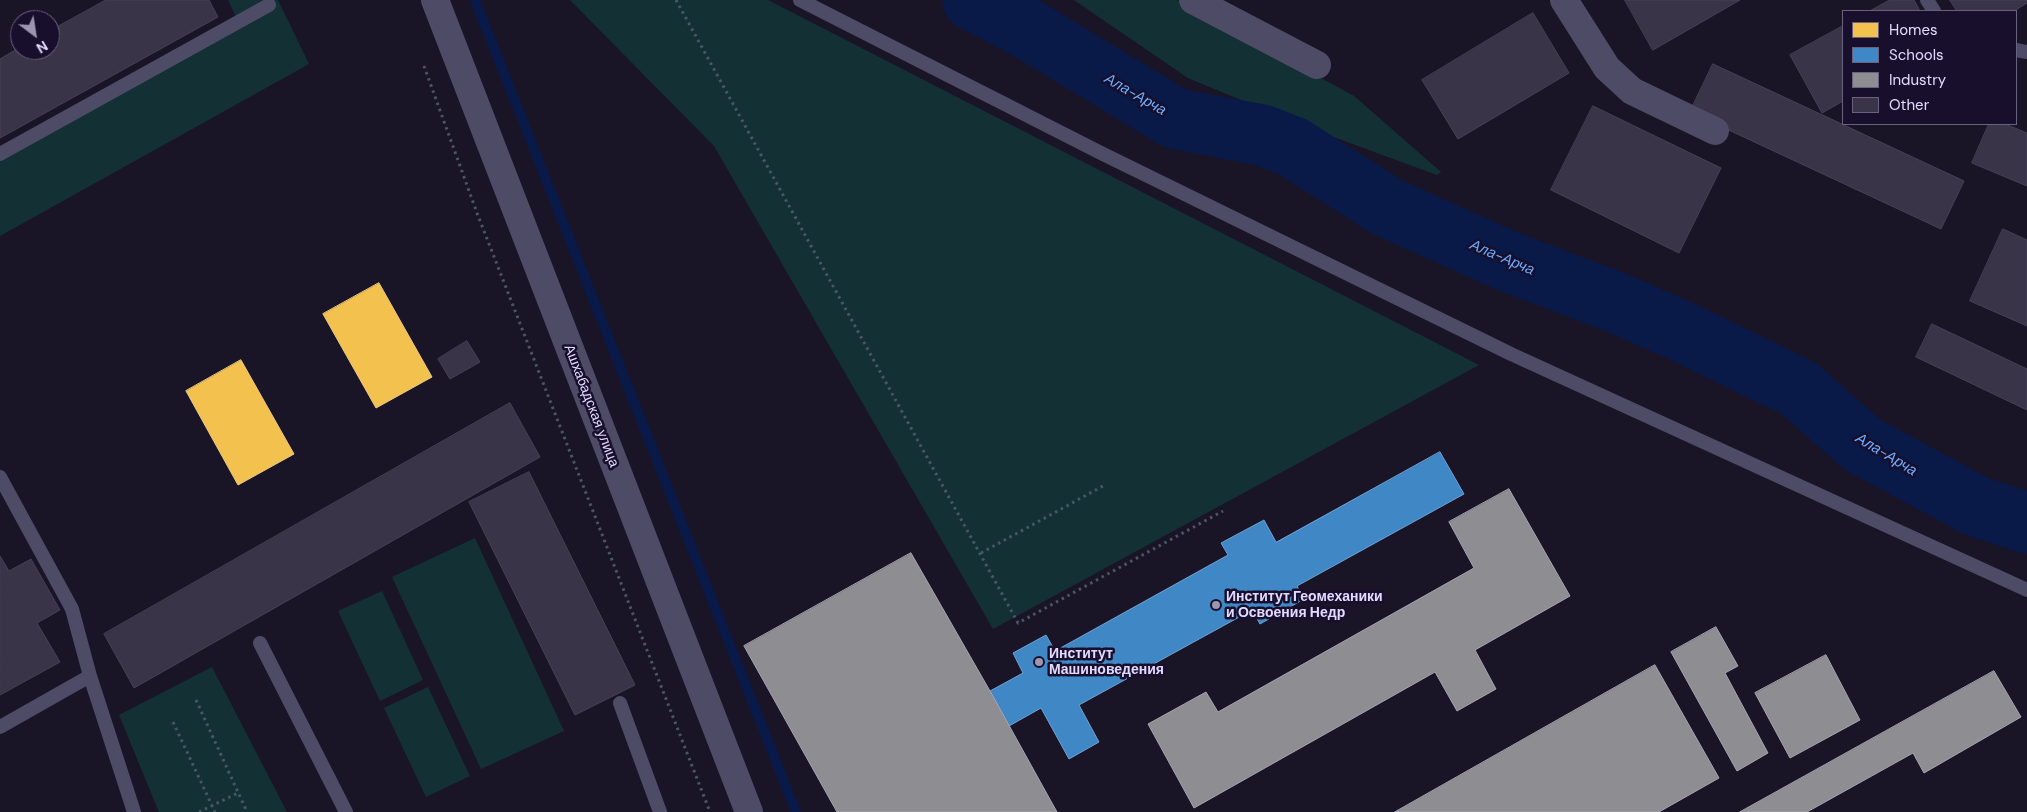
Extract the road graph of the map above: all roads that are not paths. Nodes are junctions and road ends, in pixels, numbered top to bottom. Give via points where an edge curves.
1 (435, 0) edge
2 (800, 0) edge
3 (1193, 0) edge
4 (1564, 0) edge
5 (269, 5) dead end
6 (1318, 65) dead end
7 (1715, 131) dead end
8 (0, 154) edge
9 (0, 477) edge
10 (2027, 590) edge
11 (260, 643) dead end
12 (90, 676) junction
13 (620, 703) dead end
14 (0, 727) edge
15 (134, 812) edge
16 (346, 812) edge
17 (660, 812) edge
18 (749, 812) edge

1 - 18 street, Ашхабадская улица
2 - 10 lane via 1101,153 1511,354
3 - 6 street
4 - 7 street via 1607,68 1632,90
5 - 8 lane
9 - 12 lane via 72,609
11 - 16 lane
12 - 14 lane
12 - 15 lane
13 - 17 lane

